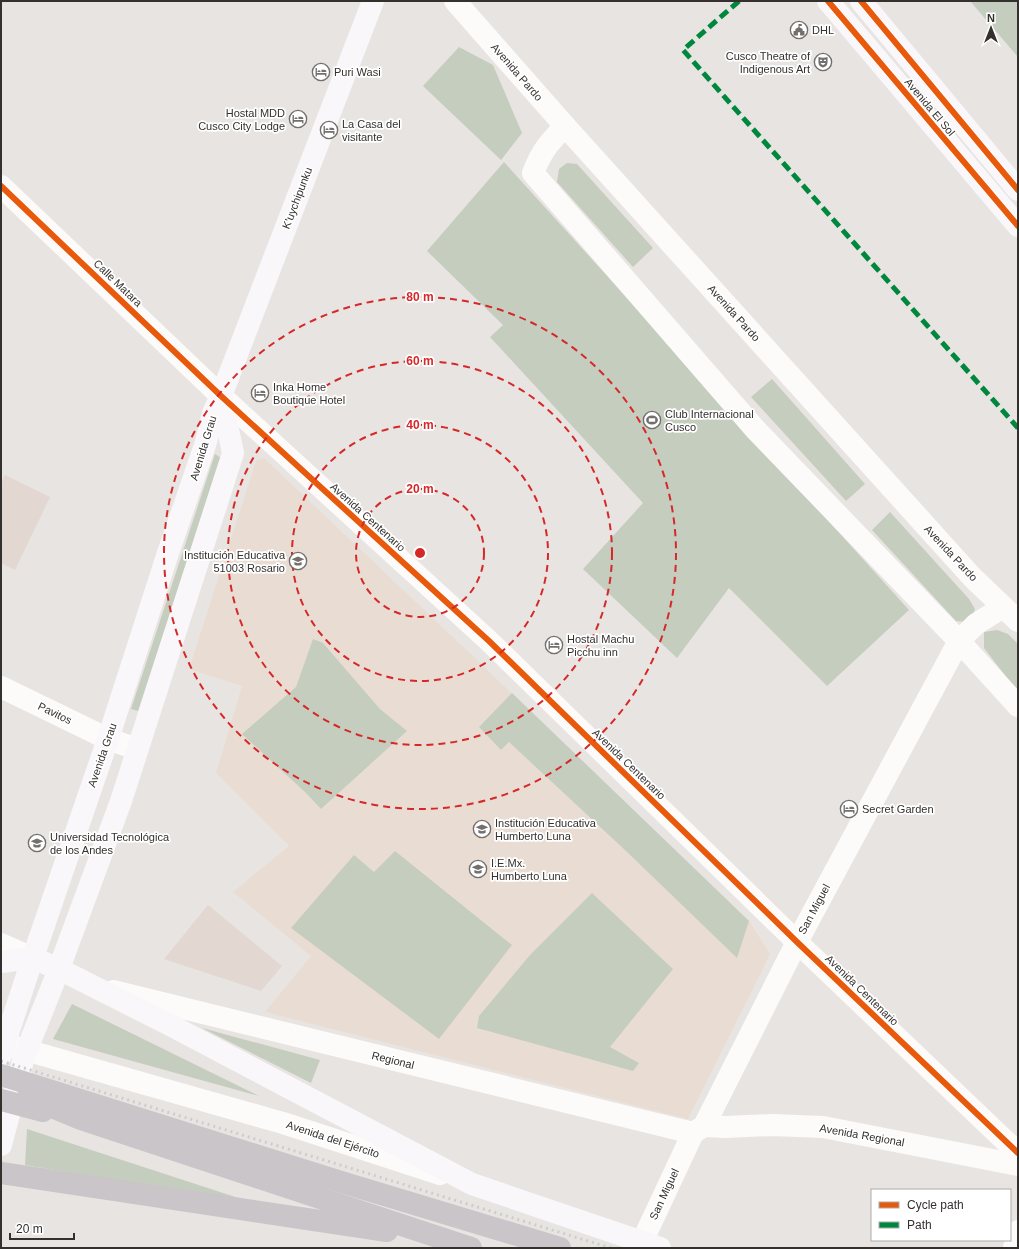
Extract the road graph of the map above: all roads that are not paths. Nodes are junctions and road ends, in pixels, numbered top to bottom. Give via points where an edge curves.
1 (373, 1) edge
2 (455, 1) edge
3 (828, 1) edge
4 (861, 1) edge
5 (565, 126) junction
6 (1, 186) edge
7 (1018, 190) edge
8 (1018, 226) edge
9 (221, 396) junction
10 (1011, 614) edge
11 (959, 641) junction
12 (1, 687) edge
13 (1018, 706) edge
14 (108, 739) junction
15 (137, 750) junction
16 (797, 942) junction
17 (1, 944) edge
18 (32, 961) junction
19 (1, 962) edge
20 (58, 971) junction
21 (93, 987) junction
22 (1, 1043) edge
23 (1, 1056) edge
24 (1, 1075) edge
25 (1, 1088) edge
26 (1, 1100) edge
27 (81, 1119) junction
28 (698, 1129) junction
29 (1, 1144) edge
30 (1018, 1153) edge
31 (1018, 1165) edge
32 (1, 1173) edge
33 (472, 1184) junction
34 (1018, 1231) edge
35 (449, 1240) junction
36 (651, 1245) edge
37 (471, 1248) edge
38 (560, 1248) edge
39 (1014, 1248) edge

1 - 9 street, K'uychipunku
2 - 5 street, Avenida Pardo
3 - 8 street, Avenida El Sol
4 - 7 street, Avenida El Sol
5 - 10 street, Avenida Pardo via 972,577
5 - 11 street via 546,146 533,173 755,429
6 - 9 street, Calle Matara
9 - 14 street, Avenida Grau via 213,413 206,442
9 - 15 street, Avenida Grau via 233,453
9 - 16 street, Avenida Centenario via 489,641
10 - 11 street, San Miguel via 976,624
11 - 13 street
11 - 16 street, San Miguel
12 - 14 street, Pavitos
14 - 15 street, Pavitos
14 - 18 street, Avenida Grau
15 - 20 street, Avenida Grau
16 - 28 street, San Miguel
16 - 30 street, Avenida Centenario
17 - 18 street
18 - 19 street
18 - 20 street
18 - 23 street, Avenida Grau
20 - 21 street
20 - 29 street, Avenida Grau via 24,1057
21 - 28 street, Regional
21 - 33 street
22 - 33 street, Avenida del Ejército via 283,1123
24 - 38 main road
25 - 27 main road
26 - 27 main road
27 - 35 main road
28 - 31 street, Avenida Regional via 772,1125 823,1127
28 - 36 street, San Miguel
32 - 35 main road
33 - 36 street, Avenida del Ejército
34 - 39 street
35 - 37 main road

